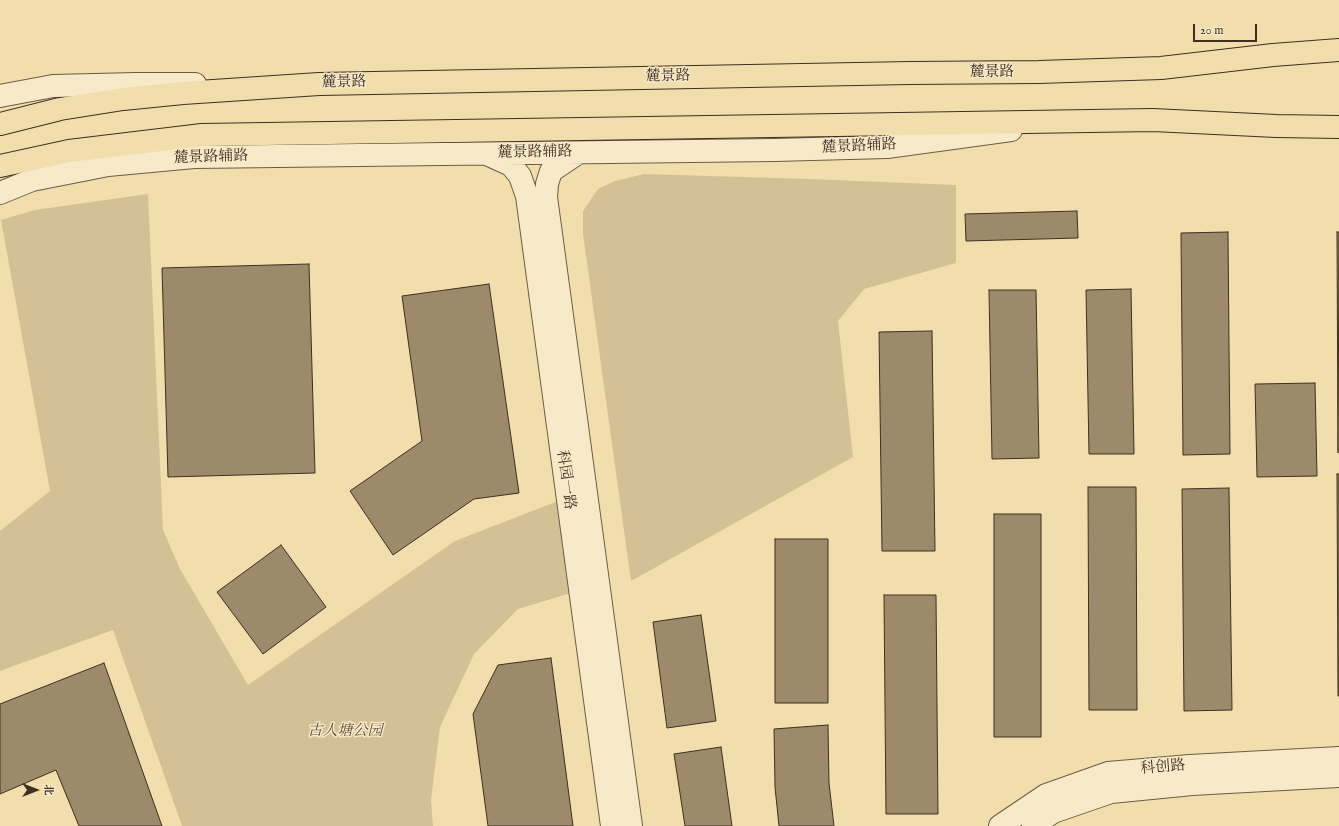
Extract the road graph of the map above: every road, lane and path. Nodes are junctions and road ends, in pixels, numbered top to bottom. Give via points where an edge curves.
1 (1339, 50) edge
2 (328, 84) junction
3 (0, 96) edge
4 (1072, 121) junction
5 (0, 124) edge
6 (1339, 128) edge
7 (578, 153) junction
8 (486, 154) junction
9 (0, 166) edge
10 (0, 193) edge
11 (1339, 758) edge
12 (1339, 776) edge
13 (612, 826) edge
14 (631, 826) edge
15 (1000, 826) edge
16 (1033, 826) edge

1 - 2 highway, 麓景路 via 1161,68
2 - 3 street via 60,86
2 - 5 highway, 麓景路 via 122,99
4 - 6 highway via 1153,120
4 - 7 street, 麓景路辅路 via 887,147
4 - 9 highway via 202,135 70,151
7 - 8 street, 麓景路辅路
7 - 14 street, 科园一路 via 551,171 546,198
8 - 10 street, 麓景路辅路 via 194,157 108,165 32,180
8 - 13 street, 科园一路 via 511,165 520,176 527,196
11 - 15 street, 科创路 via 1108,773 1046,795
12 - 16 street, 科创路 via 1192,784 1111,792 1053,812

